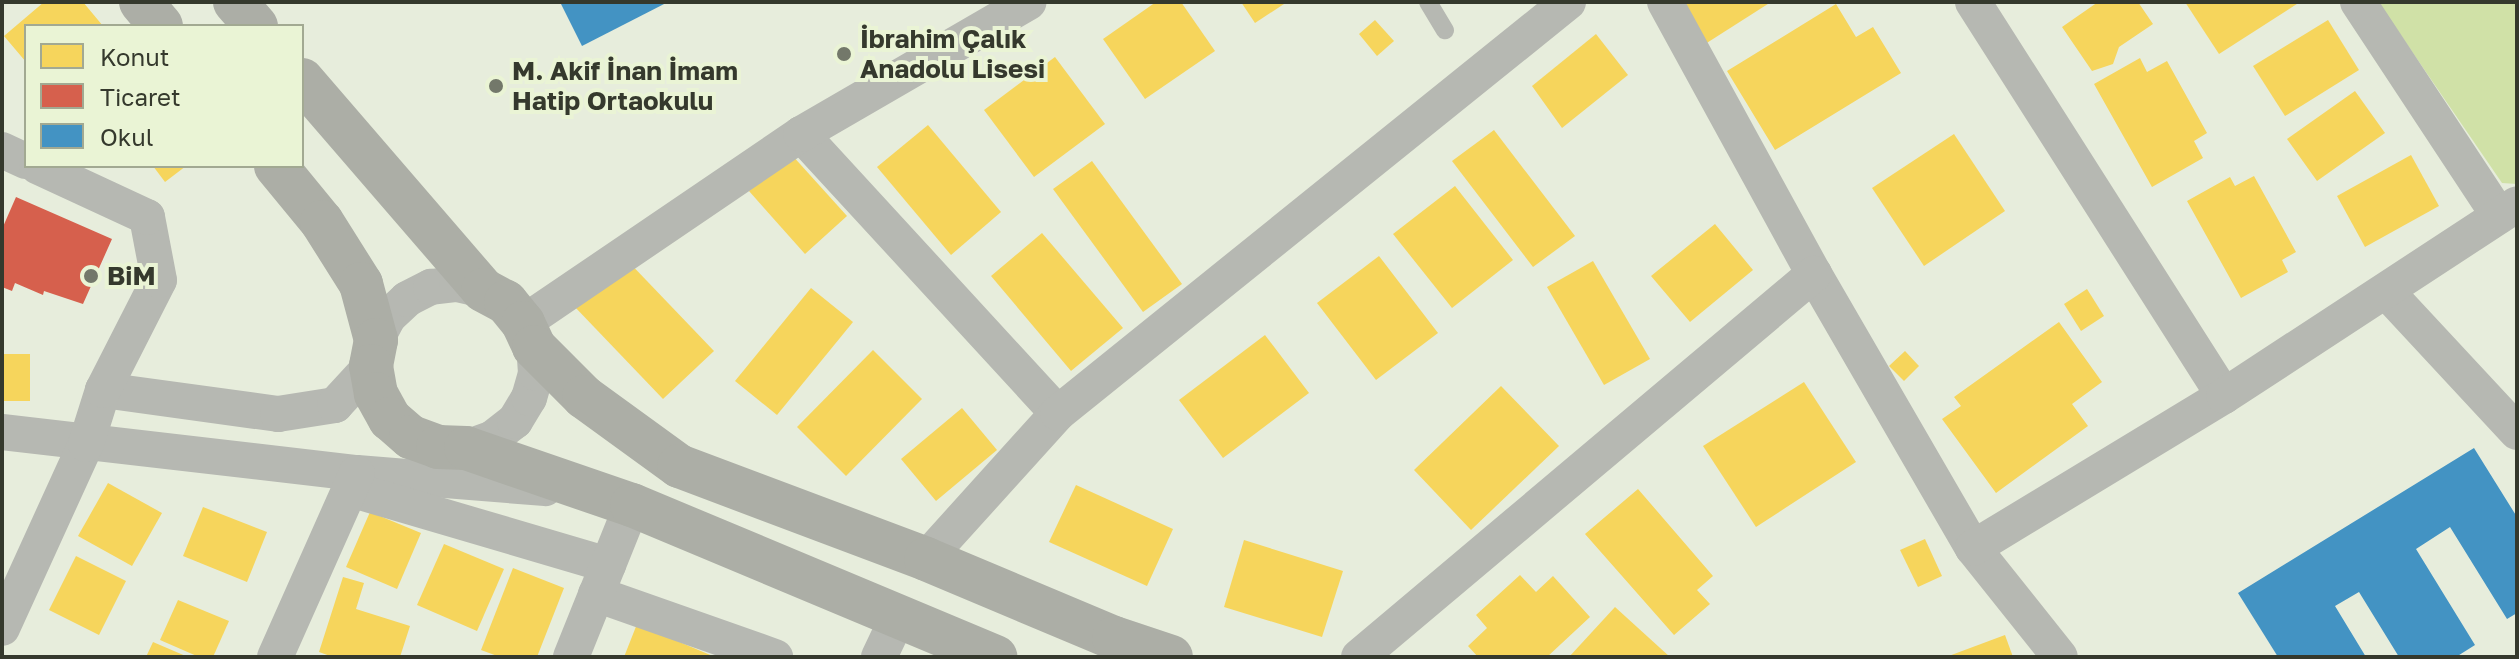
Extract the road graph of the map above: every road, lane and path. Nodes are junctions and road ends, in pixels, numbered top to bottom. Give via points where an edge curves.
1 (141, 2) edge
2 (235, 2) edge
3 (1029, 2) edge
4 (1428, 2) edge
5 (1568, 2) edge
6 (1665, 2) edge
7 (1973, 2) edge
8 (2358, 2) edge
9 (159, 24) edge
10 (254, 24) edge
11 (1445, 30) dead end
12 (304, 82) edge
13 (801, 134) junction
14 (2, 150) edge
15 (24, 160) edge
16 (41, 168) edge
17 (278, 168) edge
18 (2508, 210) edge
19 (1814, 274) junction
20 (483, 290) junction
21 (2387, 292) junction
22 (529, 335) junction
23 (373, 353) junction
24 (103, 390) junction
25 (2224, 396) junction
26 (1058, 413) junction
27 (2, 432) edge
28 (2517, 432) edge
29 (86, 444) junction
30 (466, 448) junction
31 (353, 481) junction
32 (616, 500) junction
33 (1973, 548) junction
34 (926, 559) junction
35 (602, 580) junction
36 (898, 617) junction
37 (2, 628) edge
38 (275, 657) edge
39 (571, 657) edge
40 (775, 657) edge
41 (879, 657) edge
42 (996, 657) edge
43 (1171, 657) edge
44 (1359, 657) edge
45 (2060, 657) edge

1 - 9 main road
2 - 10 main road
3 - 13 street
4 - 11 lane
5 - 26 street
6 - 19 street
7 - 25 street
8 - 18 street
12 - 20 main road
13 - 22 street
13 - 26 street
14 - 15 street
16 - 24 street via 147,217 159,280
17 - 23 main road via 322,222 361,284
18 - 21 street
19 - 33 street
19 - 44 street
20 - 22 main road via 506,302
20 - 23 street via 457,284 407,299 388,317
21 - 25 street
21 - 28 street
22 - 30 street via 536,373 529,398 515,421 493,438
22 - 34 main road via 584,397 679,466
23 - 24 street via 335,405 278,414
23 - 30 main road via 376,394 390,419 411,437 438,447
24 - 29 street
25 - 33 street
26 - 34 street
27 - 29 street
29 - 31 street
29 - 37 street
30 - 32 main road
31 - 32 street via 501,482
31 - 35 street
31 - 38 street
32 - 35 street
32 - 36 main road
33 - 45 street
34 - 43 main road
35 - 39 street
35 - 40 street
36 - 41 street
36 - 42 main road

